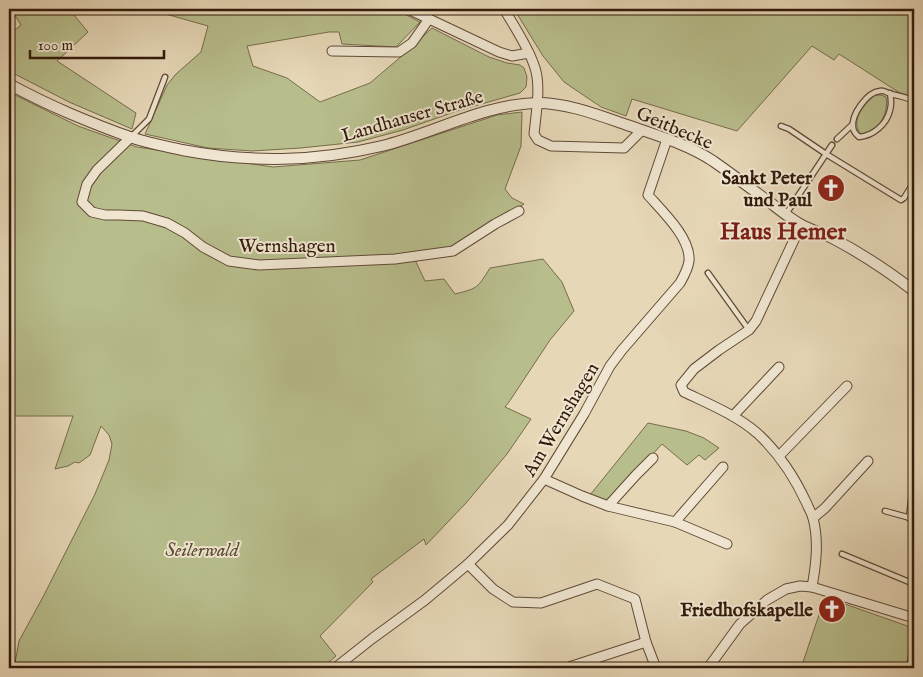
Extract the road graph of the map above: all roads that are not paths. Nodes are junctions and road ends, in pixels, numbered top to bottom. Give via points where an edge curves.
1 (408, 9) edge
2 (504, 9) edge
3 (429, 19) junction
4 (332, 51) dead end
5 (529, 53) junction
6 (165, 77) dead end
7 (9, 84) edge
8 (890, 94) junction
9 (914, 101) edge
10 (538, 103) junction
11 (852, 125) junction
12 (781, 126) dead end
13 (642, 130) junction
14 (131, 137) junction
15 (667, 139) junction
16 (837, 139) dead end
17 (832, 146) dead end
18 (826, 154) junction
19 (914, 182) edge
20 (519, 211) dead end
21 (786, 214) junction
22 (801, 225) junction
23 (708, 272) dead end
24 (914, 291) edge
25 (749, 330) junction
26 (779, 367) dead end
27 (847, 386) dead end
28 (732, 416) junction
29 (780, 456) junction
30 (653, 458) dead end
31 (868, 462) dead end
32 (723, 467) dead end
33 (914, 478) edge
34 (544, 479) junction
35 (608, 506) junction
36 (885, 511) dead end
37 (813, 518) junction
38 (912, 518) edge
39 (675, 522) junction
40 (727, 544) dead end
41 (842, 554) dead end
42 (468, 564) junction
43 (914, 584) edge
44 (812, 587) junction
45 (914, 618) edge
46 (646, 642) junction
47 (335, 668) edge
48 (567, 668) edge
49 (656, 668) edge
50 (708, 668) edge

1 - 3 street
2 - 5 street
3 - 4 street via 412,43 398,52
3 - 5 street via 498,52 512,56
5 - 10 street via 536,69
6 - 14 lane via 149,119
7 - 14 street, Landhauser Straße via 32,97
8 - 9 lane
8 - 11 lane via 882,90 865,99
8 - 11 lane via 890,112 873,133 858,137
10 - 13 street, Geitbecke via 569,107
10 - 13 street via 534,134 538,140 551,146 624,148
10 - 14 street, Landhauser Straße via 502,108 384,145 308,158 241,159
11 - 16 lane
12 - 18 lane
13 - 15 street, Geitbecke
14 - 20 street, Wernshagen via 97,170 87,184 82,202 92,212 105,216 143,216 166,222 229,262 259,265 395,259 454,252
15 - 21 street, Geitbecke via 712,161
15 - 34 street, Am Wernshagen via 648,195 675,226 686,246 689,260 686,274 610,366
17 - 18 lane
18 - 19 lane via 901,200
18 - 21 lane
21 - 22 street, Geitbecke
22 - 24 street, Geitbecke via 856,251
22 - 25 street
23 - 25 lane
25 - 28 street via 694,369 681,385 684,392
26 - 28 street
27 - 29 street
28 - 29 street via 756,432
29 - 37 street via 800,488
30 - 35 street
31 - 37 street
32 - 39 street
33 - 38 lane
34 - 35 street
34 - 42 street, Am Wernshagen via 508,525
35 - 39 street
36 - 38 lane
37 - 44 street via 816,562
39 - 40 street
41 - 43 lane
42 - 46 street via 493,589 513,602 541,603 596,584 635,599
42 - 47 street, Am Wernshagen
44 - 45 street
44 - 50 street via 786,588 767,600 740,624
46 - 48 street
46 - 49 street

